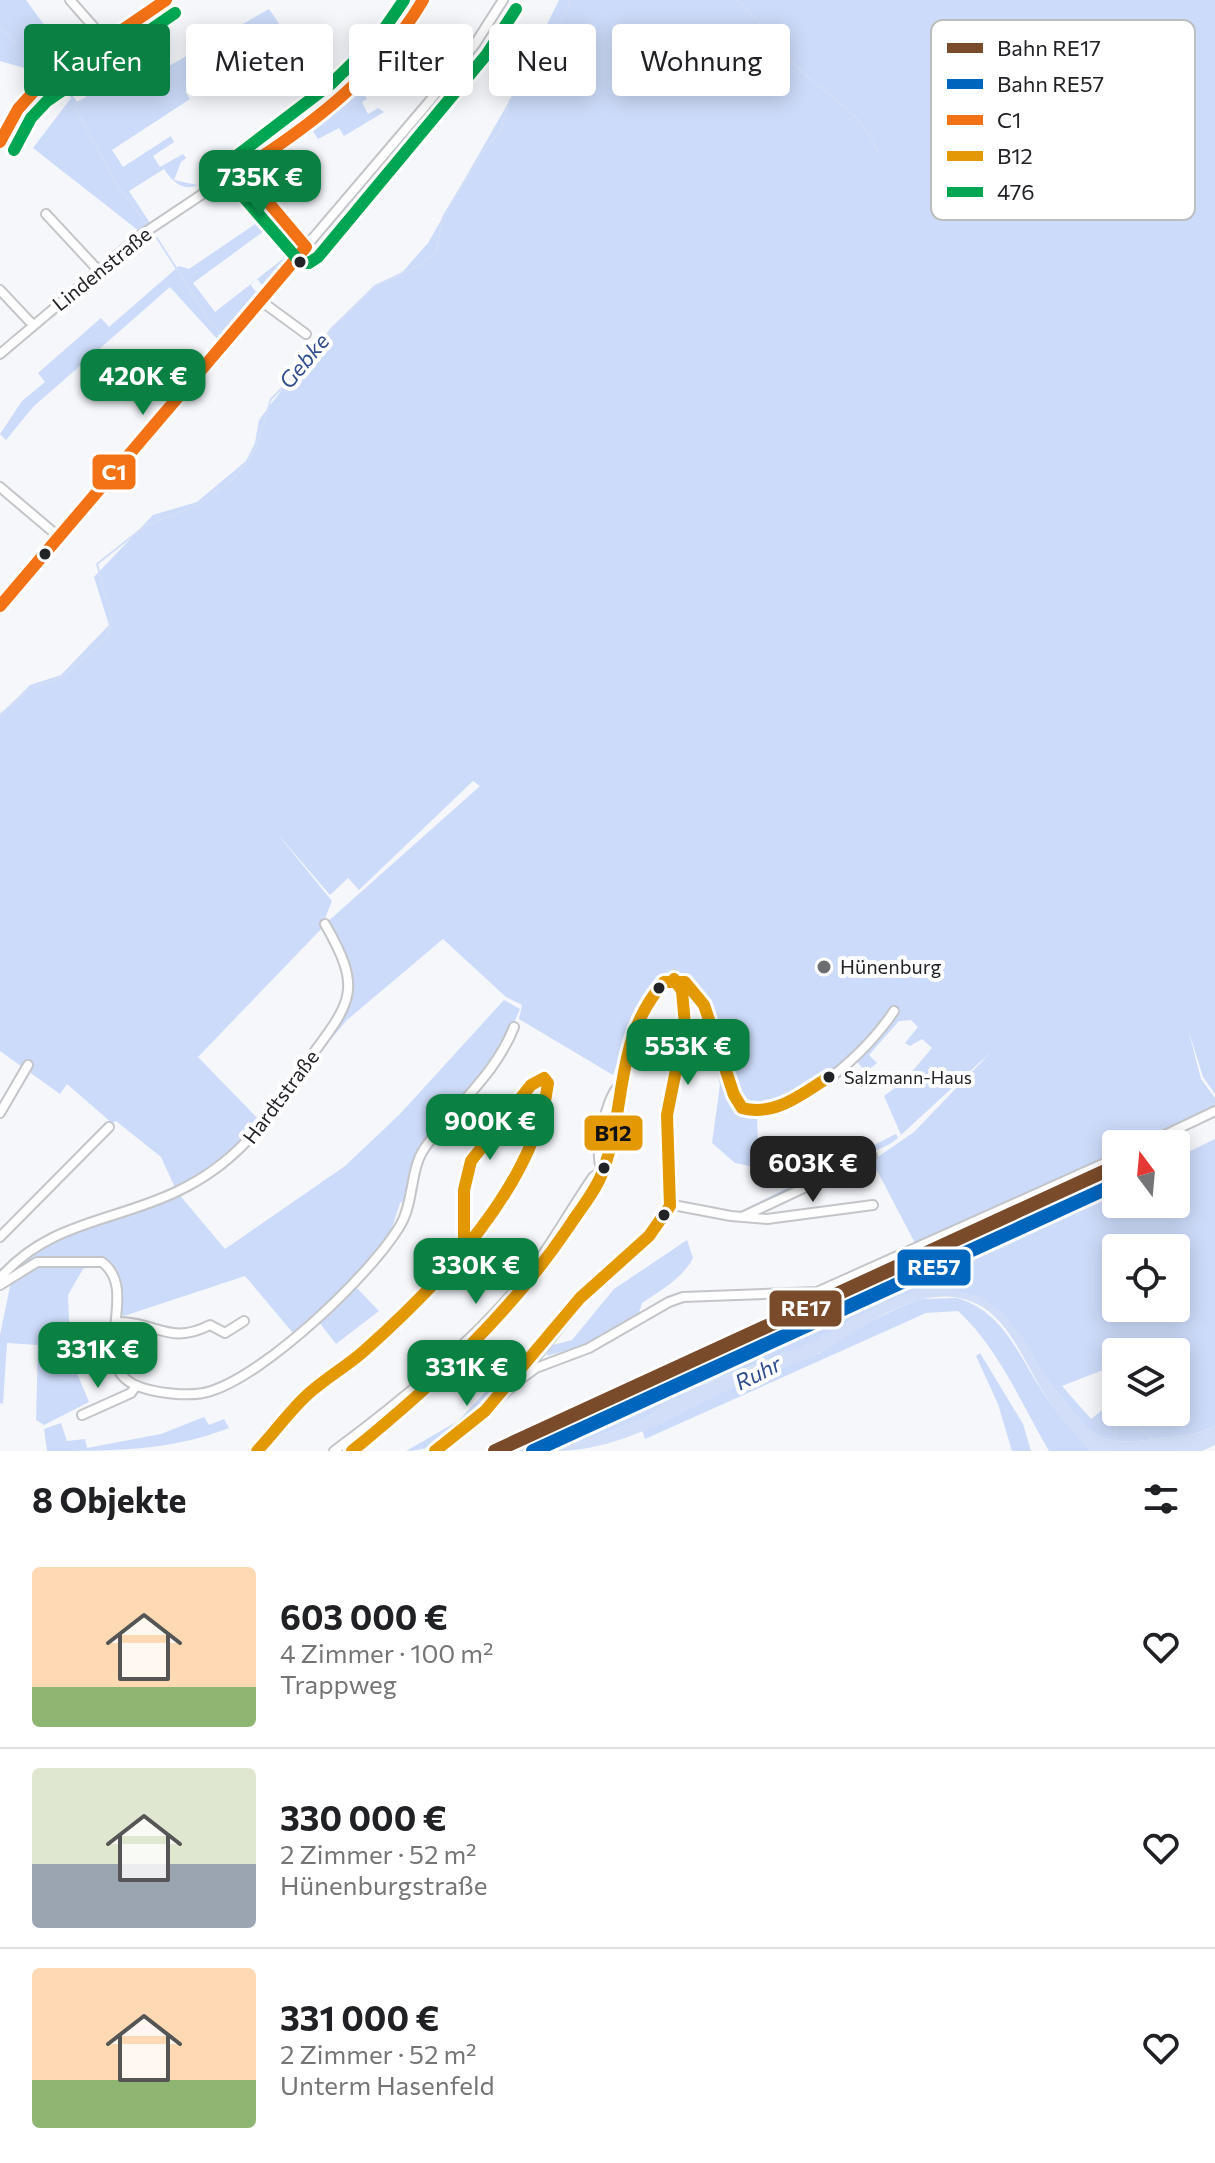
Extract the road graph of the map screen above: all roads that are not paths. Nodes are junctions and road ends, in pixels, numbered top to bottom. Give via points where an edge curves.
1 (70, 0) edge
2 (166, 0) edge
3 (423, 0) edge
4 (503, 0) edge
5 (91, 24) edge
6 (132, 24) edge
7 (29, 96) edge
8 (0, 142) edge
9 (241, 170) junction
10 (46, 214) dead end
11 (306, 247) junction
12 (98, 270) junction
13 (0, 290) edge
14 (261, 301) junction
15 (33, 325) junction
16 (306, 334) dead end
17 (0, 354) edge
18 (0, 487) edge
19 (59, 537) junction
20 (0, 606) edge
21 (325, 924) dead end
22 (685, 987) junction
23 (894, 1011) dead end
24 (514, 1027) dead end
25 (28, 1065) dead end
26 (1215, 1111) edge
27 (0, 1113) edge
28 (109, 1127) dead end
29 (1175, 1130) edge
30 (872, 1156) dead end
31 (1102, 1164) edge
32 (599, 1170) junction
33 (671, 1190) junction
34 (683, 1204) junction
35 (873, 1205) dead end
36 (670, 1207) junction
37 (739, 1217) junction
38 (0, 1237) edge
39 (464, 1244) junction
40 (0, 1278) edge
41 (0, 1285) edge
42 (210, 1313) dead end
43 (244, 1321) dead end
44 (116, 1322) junction
45 (210, 1325) junction
46 (514, 1384) junction
47 (136, 1386) junction
48 (82, 1415) dead end
49 (257, 1451) edge
50 (334, 1451) edge
51 (352, 1451) edge
52 (435, 1451) edge

1 - 5 street
2 - 6 street
3 - 9 street, Lindenstraße via 392,43 331,104
4 - 11 street via 475,44
7 - 8 street
9 - 11 street
9 - 12 street, Lindenstraße via 141,235
10 - 12 street
11 - 14 street
12 - 15 street, Lindenstraße
13 - 15 street
14 - 16 street
14 - 19 street
15 - 17 street, Lindenstraße
18 - 19 street
19 - 20 street
21 - 40 street, Hardtstraße via 349,971 346,1001 245,1146 177,1192 36,1245
22 - 23 street via 706,1010 736,1100 751,1111 778,1106 840,1070
22 - 32 street via 674,979 658,987 637,1019
22 - 33 street via 684,1027 666,1123
24 - 47 street via 497,1064 422,1152 399,1228 327,1308 267,1359 214,1390 192,1394
25 - 27 street
26 - 29 street
28 - 38 street
30 - 37 street
31 - 46 street via 813,1293 675,1299
32 - 50 street via 515,1290 427,1376
32 - 51 street via 525,1290
33 - 34 street
33 - 36 street
34 - 36 street
34 - 37 street
35 - 37 street via 794,1217
36 - 46 street via 644,1242 595,1283
39 - 39 street via 527,1157 543,1116 547,1085 539,1078 471,1161 464,1190
39 - 49 street via 371,1345 308,1395
41 - 44 street via 37,1262 98,1261 109,1269 115,1285
42 - 45 street
43 - 45 street via 225,1333
44 - 45 street via 137,1322 178,1336
44 - 47 street via 115,1363
46 - 52 street via 477,1421
47 - 48 street

